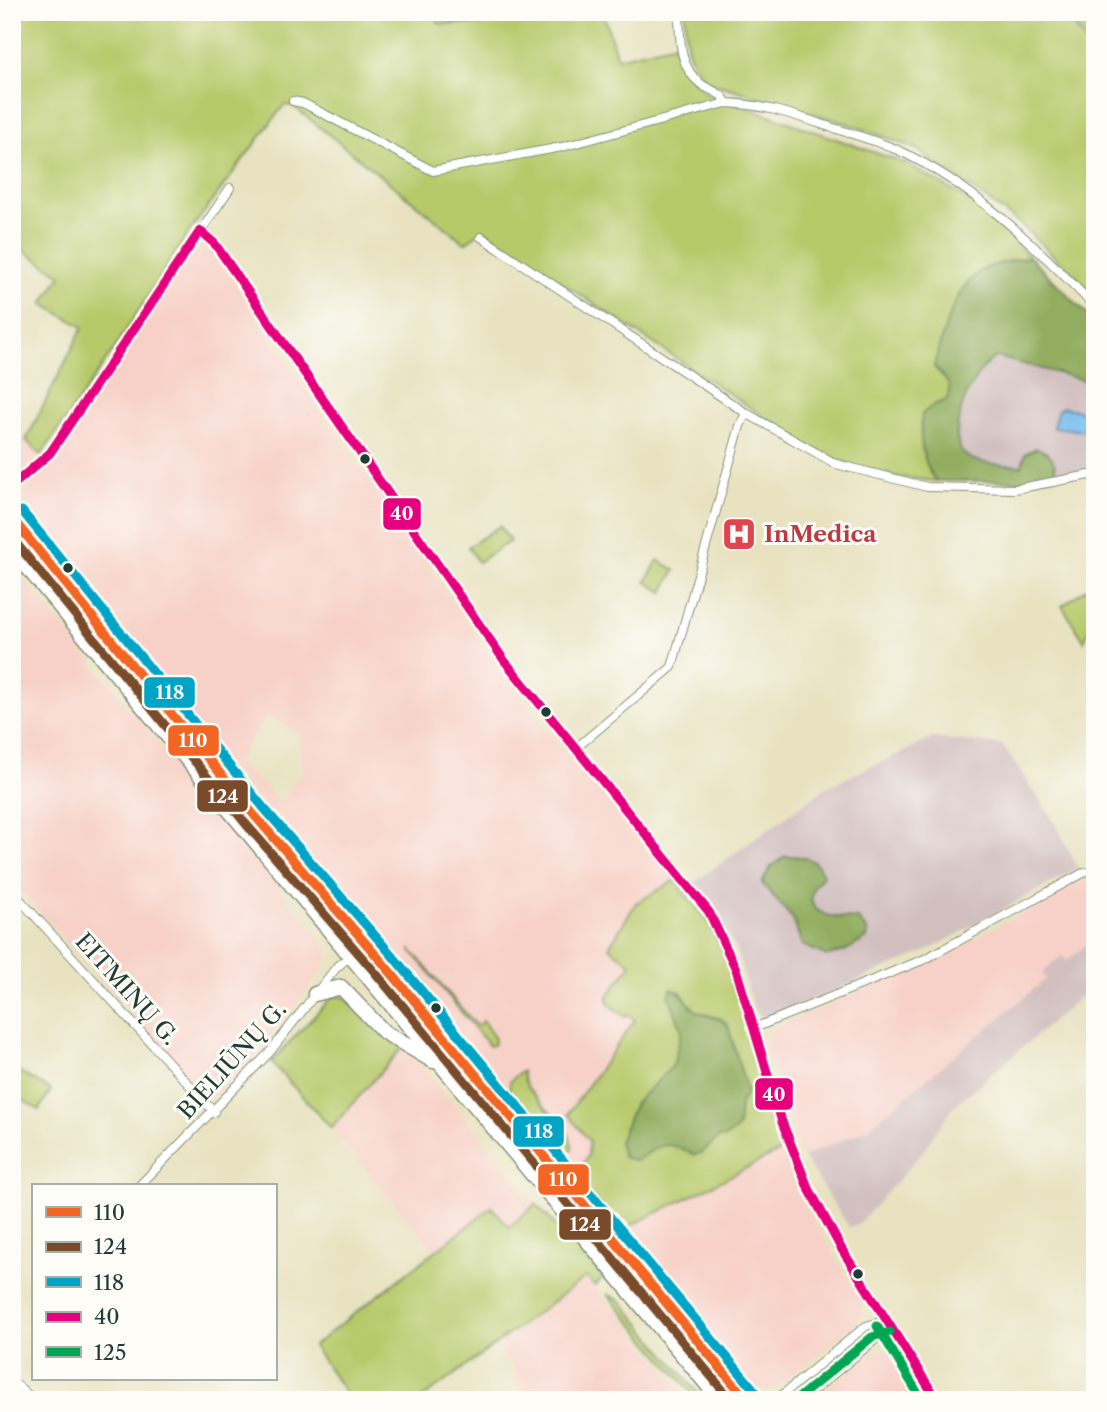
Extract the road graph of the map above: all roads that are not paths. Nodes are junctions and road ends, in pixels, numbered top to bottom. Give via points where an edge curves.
1 (679, 12) edge
2 (293, 101) dead end
3 (726, 103) junction
4 (230, 188) dead end
5 (200, 231) junction
6 (481, 237) dead end
7 (1095, 307) edge
8 (746, 413) junction
9 (1095, 474) edge
10 (12, 486) edge
11 (12, 518) edge
12 (12, 549) edge
13 (576, 748) junction
14 (1085, 872) dead end
15 (12, 891) edge
16 (361, 938) junction
17 (350, 956) junction
18 (315, 994) junction
19 (754, 1028) junction
20 (445, 1069) junction
21 (214, 1112) junction
22 (141, 1184) edge
23 (887, 1320) junction
24 (12, 1381) edge
25 (34, 1400) edge
26 (720, 1400) edge
27 (747, 1400) edge
28 (776, 1400) edge
29 (802, 1400) edge
30 (937, 1400) edge

1 - 3 street via 685,64 698,83 721,95
2 - 3 street via 433,171 562,146
3 - 7 street via 750,103 793,115 915,158 1007,223
4 - 5 street
5 - 10 street via 50,453
5 - 13 street via 215,244 504,660
6 - 8 street
8 - 9 street via 836,464 927,487 1015,489
8 - 13 street via 672,667
11 - 16 highway via 65,588
12 - 17 highway
13 - 19 street via 709,912 729,949
14 - 19 street via 925,959
15 - 21 street, EITMINŲ G.
16 - 17 highway
16 - 27 highway
17 - 18 street, BIELIŪNŲ G.
17 - 20 highway
18 - 20 highway via 341,987 384,1032
18 - 21 street, BIELIŪNŲ G.
19 - 23 street via 805,1180
20 - 26 highway
21 - 22 street, BIELIŪNŲ G.
23 - 28 street via 866,1326
23 - 29 street via 875,1340
23 - 30 street
24 - 25 street

